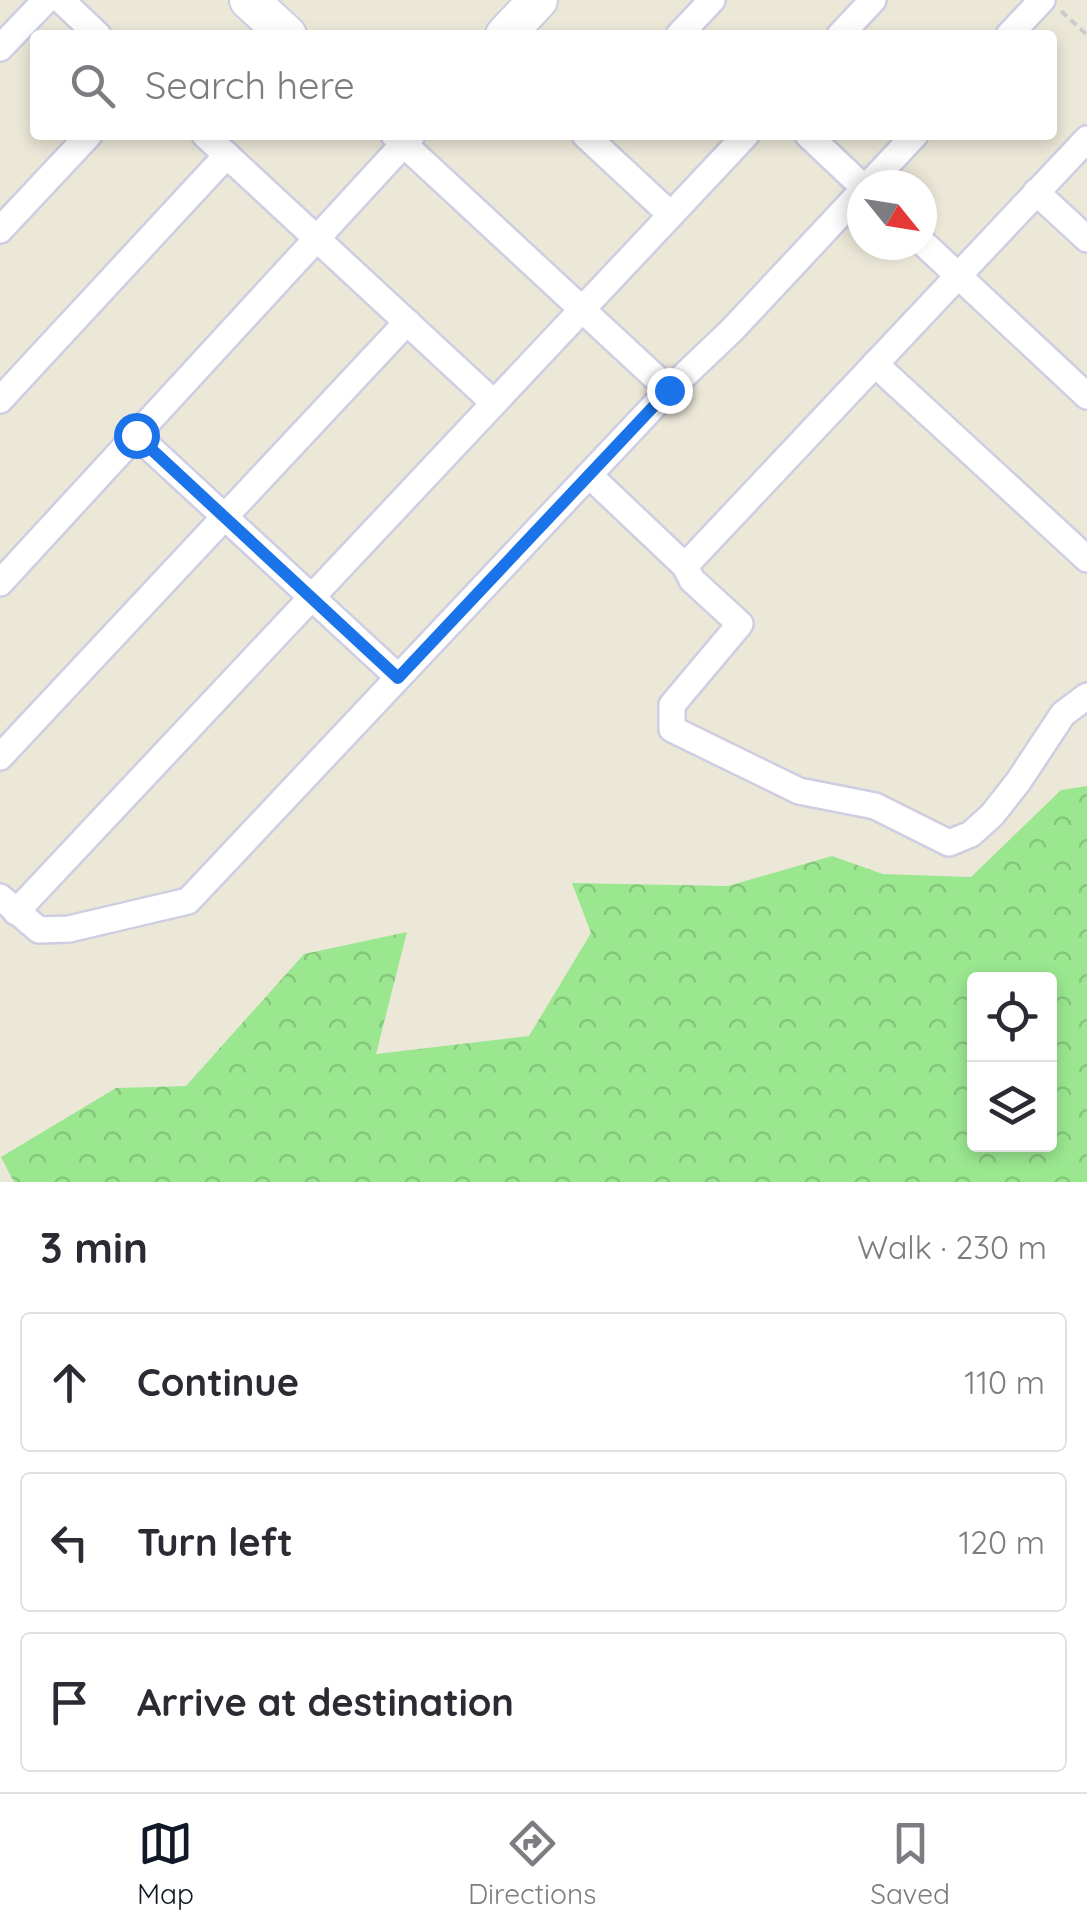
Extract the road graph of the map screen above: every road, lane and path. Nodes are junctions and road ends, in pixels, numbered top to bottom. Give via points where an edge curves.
1 (46, 0) edge
2 (60, 0) edge
3 (249, 0) edge
4 (538, 0) edge
5 (712, 0) edge
6 (873, 0) edge
7 (1052, 6) edge
8 (93, 30) edge
9 (281, 30) edge
10 (510, 30) edge
11 (684, 30) edge
12 (845, 30) edge
13 (1016, 30) edge
14 (1087, 35) edge
15 (0, 48) edge
16 (1087, 138) edge
17 (84, 140) edge
18 (211, 140) edge
19 (402, 140) edge
20 (406, 140) edge
21 (590, 140) edge
22 (741, 140) edge
23 (813, 140) edge
24 (910, 140) edge
25 (227, 155) junction
26 (881, 170) edge
27 (847, 171) edge
28 (1036, 192) junction
29 (847, 205) edge
30 (671, 215) junction
31 (0, 230) edge
32 (317, 239) junction
33 (1087, 239) edge
34 (937, 256) edge
35 (958, 276) junction
36 (582, 310) junction
37 (407, 322) junction
38 (874, 364) junction
39 (669, 390) junction
40 (1087, 396) edge
41 (0, 400) edge
42 (494, 403) junction
43 (136, 435) junction
44 (589, 475) junction
45 (224, 517) junction
46 (1087, 560) edge
47 (685, 566) junction
48 (0, 584) edge
49 (312, 598) junction
50 (398, 678) junction
51 (1087, 696) edge
52 (0, 757) edge
53 (8, 904) edge

1 - 15 street
2 - 8 street
3 - 9 street
4 - 10 street
5 - 11 street
6 - 12 street
7 - 13 street
7 - 14 path
16 - 28 street
17 - 31 street
18 - 25 street
19 - 32 street
20 - 36 street
21 - 30 street
22 - 30 street
23 - 27 street
24 - 26 street
25 - 32 street
25 - 41 street
28 - 33 street
28 - 35 street
29 - 39 street
30 - 36 street
32 - 37 street
32 - 43 street
34 - 35 street
35 - 38 street
35 - 40 street
36 - 39 street
36 - 42 street
37 - 42 street
37 - 45 street
38 - 46 street
38 - 47 street
39 - 44 street
42 - 49 street
43 - 45 street
43 - 48 street
44 - 47 street
44 - 50 street
45 - 49 street
45 - 52 street
47 - 51 street via 740,624 672,704 672,729 799,791 875,806 949,843 992,815 1063,714
49 - 50 street
49 - 53 street
50 - 53 street via 188,900 39,930

